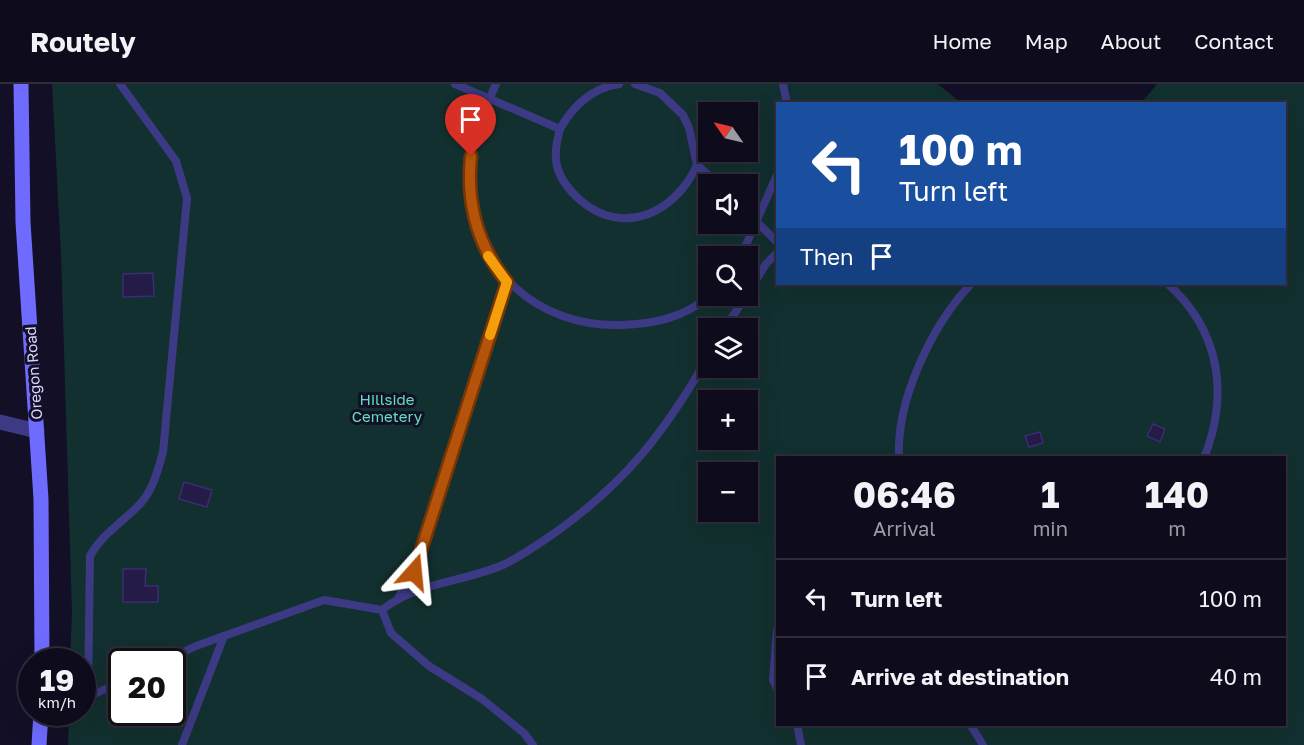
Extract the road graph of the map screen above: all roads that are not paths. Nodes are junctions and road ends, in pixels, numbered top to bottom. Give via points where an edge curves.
1 (21, 84) edge
2 (120, 84) edge
3 (455, 84) edge
4 (496, 84) edge
5 (619, 84) edge
6 (635, 84) edge
7 (783, 84) edge
8 (489, 99) junction
9 (787, 102) edge
10 (560, 129) junction
11 (697, 165) junction
12 (707, 174) edge
13 (776, 177) edge
14 (758, 223) joint
15 (776, 241) edge
16 (776, 254) edge
17 (758, 276) edge
18 (507, 282) junction
19 (1168, 285) edge
20 (962, 287) edge
21 (698, 305) edge
22 (698, 375) edge
23 (0, 422) edge
24 (37, 431) junction
25 (899, 456) edge
26 (1205, 456) edge
27 (399, 596) junction
28 (382, 610) junction
29 (224, 636) junction
30 (776, 643) edge
31 (42, 648) edge
32 (87, 648) edge
33 (186, 652) edge
34 (776, 686) edge
35 (40, 726) edge
36 (797, 726) edge
37 (971, 726) edge
38 (39, 745) edge
39 (182, 745) edge
40 (533, 745) edge
41 (801, 745) edge
42 (983, 745) edge

1 - 24 street, Oregon Road via 22,222
2 - 32 lane via 176,161 187,198 163,452 154,481 141,502 98,542 90,556
3 - 8 lane
4 - 8 lane
5 - 10 lane via 584,99
6 - 11 lane via 660,93 683,115
7 - 9 lane
8 - 10 lane
8 - 18 lane via 471,156 468,183 480,237 490,261
10 - 11 lane via 557,166 564,182 581,201 604,216 624,219 660,208 676,198
11 - 12 lane
13 - 14 lane
14 - 15 lane
16 - 17 lane
18 - 21 lane via 555,313 613,326 671,319
18 - 27 lane via 414,572
19 - 26 lane via 1188,301 1208,334 1218,377 1216,414
20 - 25 lane via 928,345 904,407 897,434
22 - 27 lane via 656,439 620,481 579,515 507,563 467,579
23 - 24 street
24 - 31 street, Oregon Road
27 - 28 lane
28 - 29 lane via 324,600
28 - 40 lane via 391,633 429,666 482,699
29 - 33 lane
29 - 39 lane
30 - 34 lane
35 - 38 street
36 - 41 lane
37 - 42 lane

